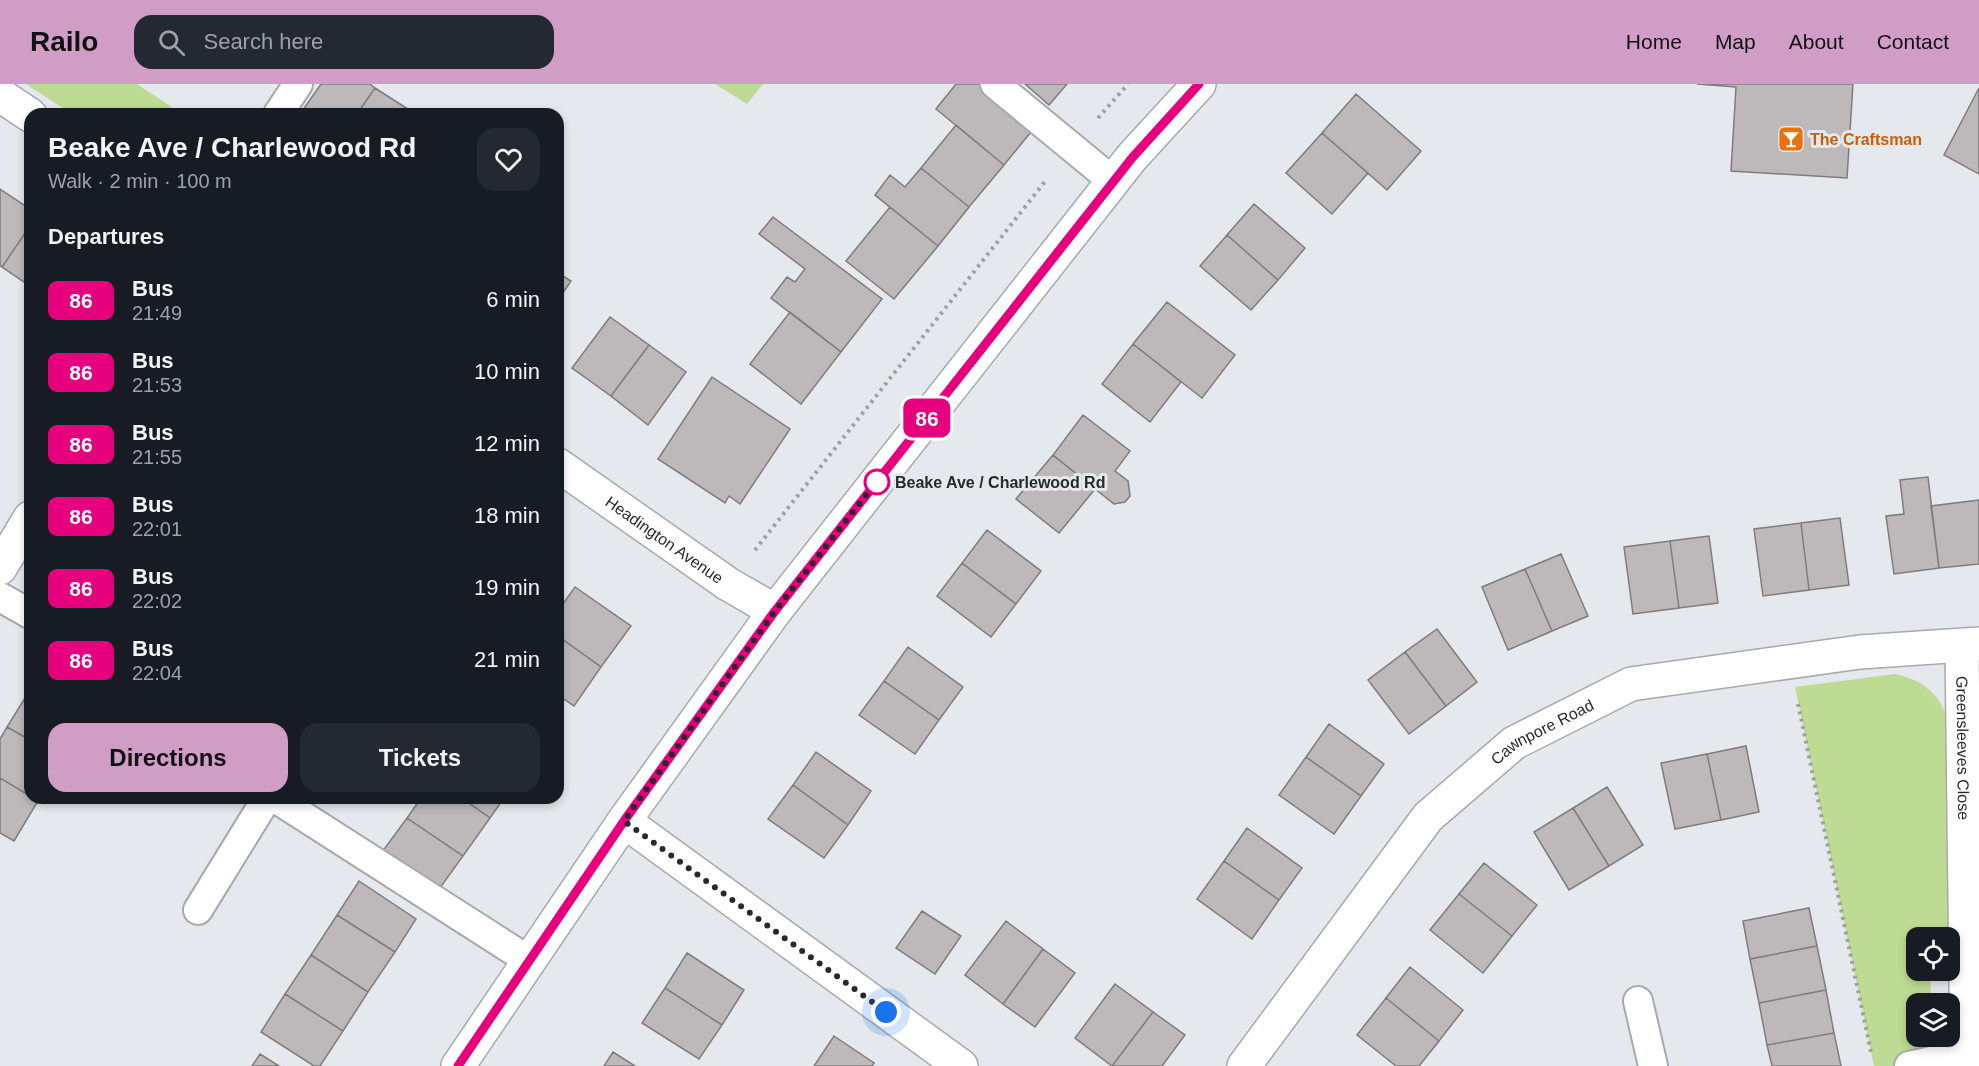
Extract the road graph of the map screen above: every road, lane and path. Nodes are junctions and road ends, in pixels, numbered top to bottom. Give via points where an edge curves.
1 (298, 84) edge
2 (995, 84) edge
3 (1128, 84) edge
4 (1199, 84) edge
5 (0, 95) edge
6 (282, 108) edge
7 (24, 111) edge
8 (1071, 148) junction
9 (1113, 182) junction
10 (564, 469) edge
11 (24, 528) edge
12 (0, 568) edge
13 (728, 584) junction
14 (0, 597) edge
15 (24, 611) edge
16 (775, 611) junction
17 (1971, 645) edge
18 (1789, 662) junction
19 (263, 804) edge
20 (284, 804) edge
21 (624, 821) junction
22 (198, 910) dead end
23 (528, 960) junction
24 (1638, 1001) dead end
25 (1871, 1054) dead end
26 (1971, 1058) edge
27 (458, 1066) edge
28 (962, 1066) edge
29 (1244, 1066) edge
30 (1653, 1066) edge
31 (1909, 1066) edge

1 - 6 lane
2 - 8 lane
3 - 8 path
4 - 9 street
5 - 7 street
8 - 9 lane
8 - 13 path
9 - 16 street
10 - 13 street, Headington Avenue
11 - 12 street
13 - 16 street, Headington Avenue
14 - 15 lane
16 - 21 street
17 - 18 street, Cawnpore Road via 1860,652
17 - 26 street, Greensleeves Close
18 - 25 path
18 - 29 street, Cawnpore Road via 1631,684 1514,744 1428,817
19 - 22 lane
20 - 23 lane
21 - 23 street
21 - 28 street
23 - 27 street
24 - 30 lane
26 - 31 lane

